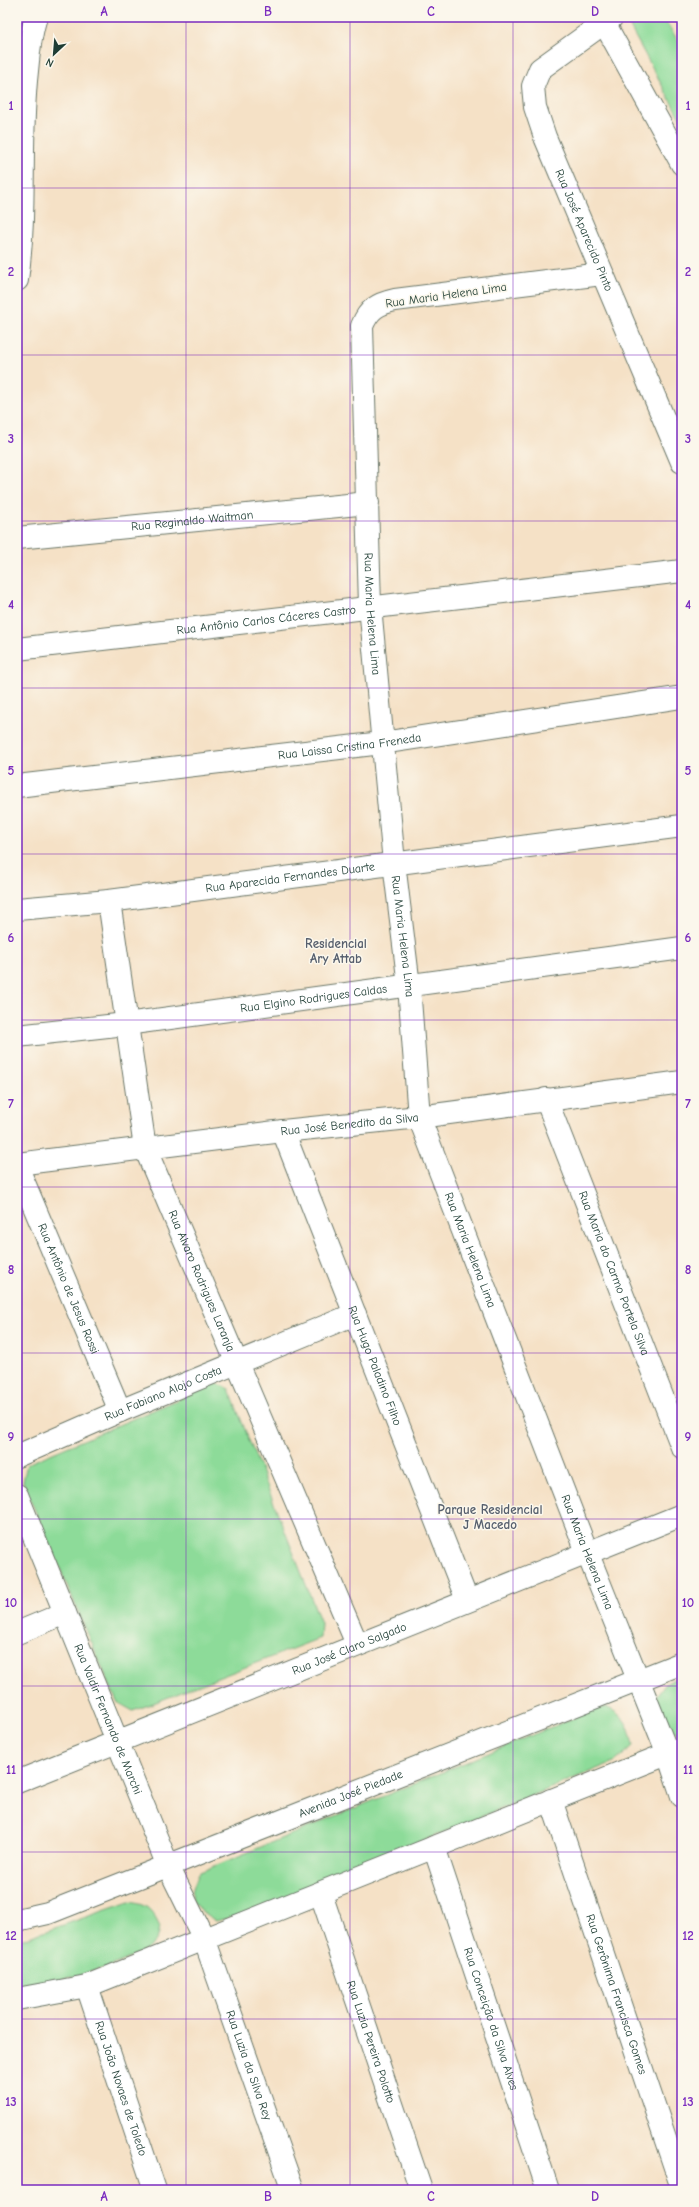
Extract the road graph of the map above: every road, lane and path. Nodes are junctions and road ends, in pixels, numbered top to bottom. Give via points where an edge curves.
1 (36, 17) edge
2 (606, 19) edge
3 (682, 164) edge
4 (602, 274) junction
5 (17, 280) edge
6 (682, 462) edge
7 (368, 503) junction
8 (17, 538) edge
9 (682, 571) edge
10 (370, 606) junction
11 (17, 648) edge
12 (682, 697) edge
13 (382, 743) junction
14 (17, 786) edge
15 (682, 826) edge
16 (394, 863) junction
17 (109, 901) junction
18 (17, 909) edge
19 (682, 948) edge
20 (409, 986) junction
21 (126, 1024) junction
22 (17, 1036) edge
23 (680, 1087) edge
24 (546, 1099) junction
25 (419, 1117) junction
26 (283, 1131) junction
27 (145, 1148) junction
28 (17, 1165) edge
29 (355, 1314) junction
30 (236, 1363) junction
31 (120, 1411) junction
32 (682, 1447) edge
33 (17, 1456) edge
34 (17, 1496) edge
35 (682, 1514) edge
36 (587, 1552) junction
37 (467, 1600) junction
38 (65, 1613) junction
39 (17, 1633) edge
40 (357, 1644) junction
41 (682, 1663) edge
42 (639, 1681) junction
43 (118, 1742) junction
44 (675, 1751) edge
45 (17, 1782) edge
46 (682, 1796) edge
47 (551, 1800) junction
48 (434, 1847) junction
49 (168, 1866) junction
50 (321, 1894) junction
51 (17, 1920) edge
52 (205, 1941) junction
53 (87, 1986) junction
54 (17, 1999) edge
55 (682, 2188) edge
56 (155, 2190) edge
57 (293, 2190) edge
58 (421, 2190) edge
59 (548, 2190) edge

1 - 5 street via 23,104 21,251
2 - 3 street
2 - 4 street, Rua José Aparecido Pinto via 540,69 533,86 535,107 545,137
4 - 6 street, Rua José Aparecido Pinto
4 - 7 street, Rua Maria Helena Lima via 395,300 381,304 367,314 362,326
7 - 8 street, Rua Reginaldo Waitman
7 - 10 street, Rua Maria Helena Lima
9 - 10 street, Rua Antônio Carlos Cáceres Castro
10 - 11 street, Rua Antônio Carlos Cáceres Castro
10 - 13 street, Rua Maria Helena Lima
12 - 13 street, Rua Laissa Cristina Freneda
13 - 14 street, Rua Laissa Cristina Freneda
13 - 16 street, Rua Maria Helena Lima
15 - 16 street, Rua Aparecida Fernandes Duarte
16 - 17 street, Rua Aparecida Fernandes Duarte
16 - 20 street, Rua Maria Helena Lima
17 - 18 street, Rua Aparecida Fernandes Duarte
17 - 21 street, Rua Alvaro Rodrigues Laranja
19 - 20 street, Rua Elgino Rodrigues Caldas
20 - 21 street, Rua Elgino Rodrigues Caldas
20 - 25 street, Rua Maria Helena Lima
21 - 22 street, Rua Elgino Rodrigues Caldas
21 - 27 street, Rua Alvaro Rodrigues Laranja
23 - 24 street, Rua José Benedito da Silva
24 - 25 street, Rua José Benedito da Silva
24 - 32 street, Rua Maria do Carmo Portela Silva
25 - 26 street, Rua José Benedito da Silva
25 - 36 street, Rua Maria Helena Lima
26 - 27 street, Rua José Benedito da Silva
26 - 29 street, Rua Hugo Paladino Filho
27 - 28 street, Rua José Benedito da Silva
27 - 30 street, Rua Alvaro Rodrigues Laranja
28 - 31 street, Rua Antônio de Jesus Rossi
29 - 30 street, Rua Fabiano Alojo Costa
29 - 37 street, Rua Hugo Paladino Filho
30 - 31 street, Rua Fabiano Alojo Costa
30 - 40 street, Rua Alvaro Rodrigues Laranja
31 - 33 street, Rua Fabiano Alojo Costa
34 - 38 street, Rua Valdir Fernando de Marchi
35 - 36 street, Rua José Claro Salgado
36 - 37 street, Rua José Claro Salgado
36 - 42 street, Rua Maria Helena Lima
37 - 40 street, Rua José Claro Salgado
38 - 39 street
38 - 43 street, Rua Valdir Fernando de Marchi
40 - 43 street, Rua José Claro Salgado
41 - 42 street, Avenida José Piedade
42 - 44 street, Rua Maria Helena Lima
42 - 49 street, Avenida José Piedade
43 - 45 street, Rua José Claro Salgado
43 - 49 street, Rua Valdir Fernando de Marchi
44 - 46 street, Rua Maria Helena Lima
44 - 47 street
47 - 48 street
47 - 55 street, Rua Gerônima Francisca Gomes
48 - 50 street
48 - 59 street, Rua Conceição da Silva Alves
49 - 51 street, Avenida José Piedade via 48,1913
49 - 52 street, Rua Valdir Fernando de Marchi
50 - 52 street via 244,1923
50 - 58 street, Rua Luzia Pereira Polotto
52 - 53 street
52 - 57 street, Rua Luzia da Silva Rey
53 - 54 street
53 - 56 street, Rua João Novaes de Toledo

